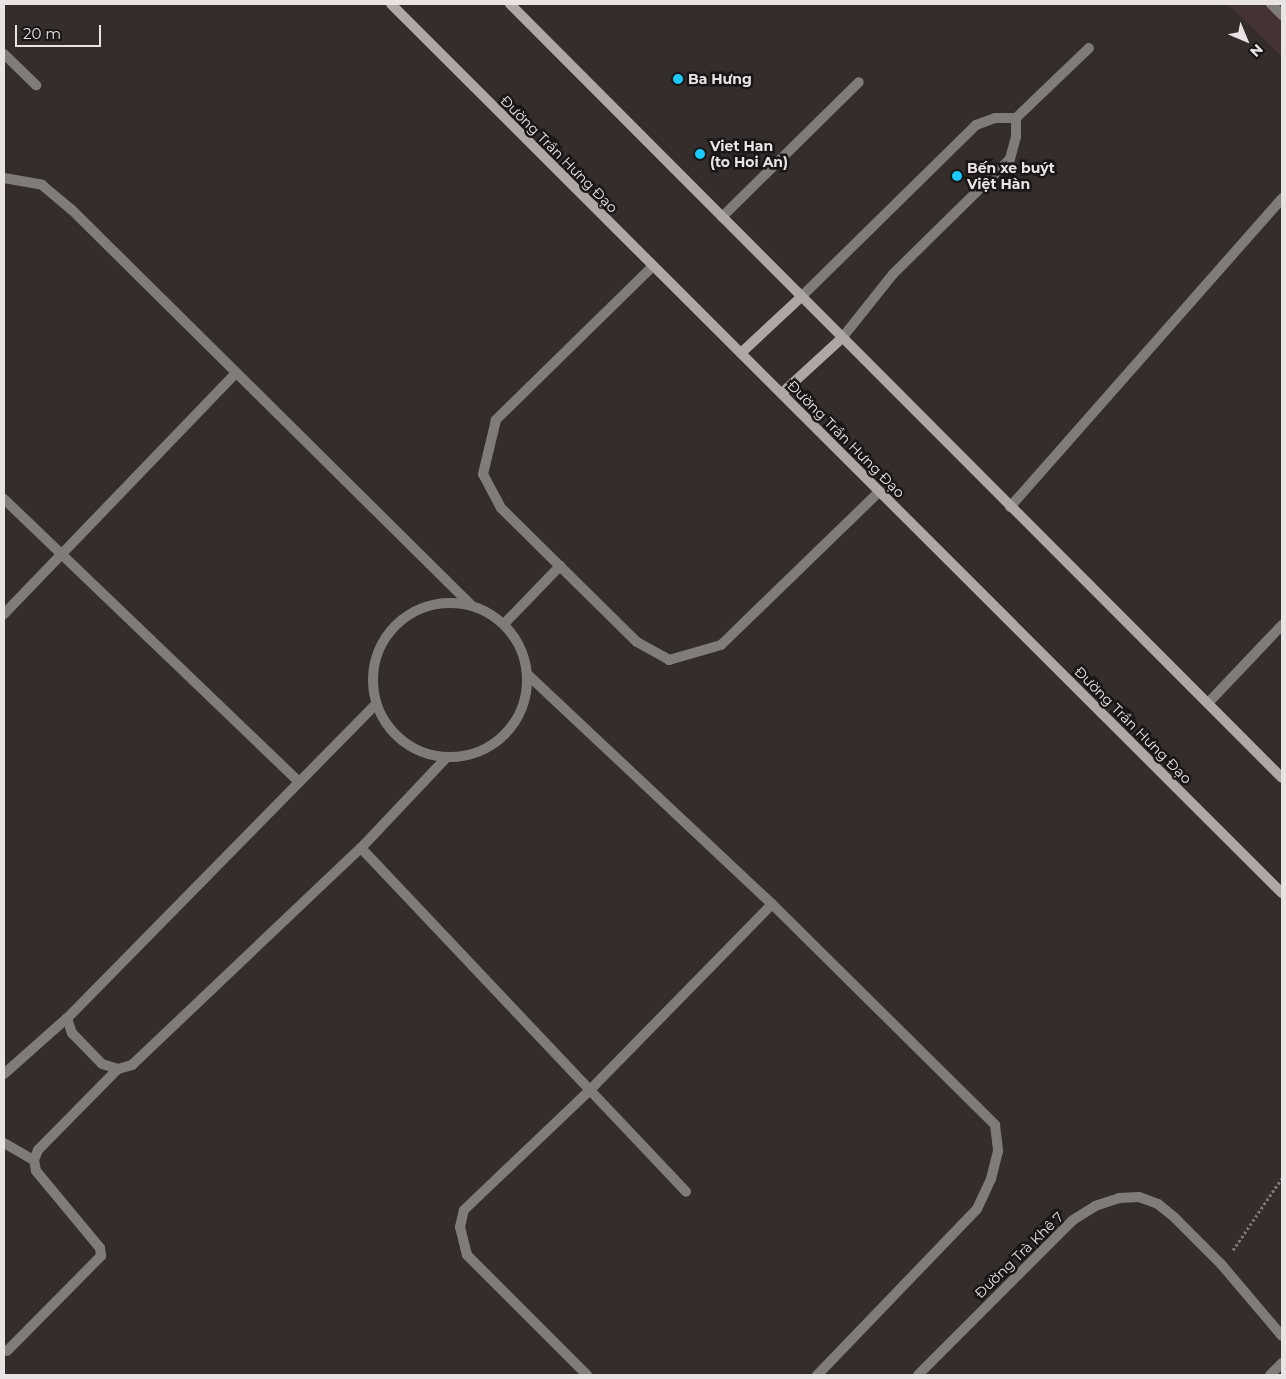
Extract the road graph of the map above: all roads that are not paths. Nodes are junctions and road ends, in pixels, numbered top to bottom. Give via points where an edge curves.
1 (390, 4) edge
2 (510, 4) edge
3 (1271, 4) edge
4 (1282, 15) edge
5 (1089, 48) dead end
6 (4, 54) edge
7 (860, 82) dead end
8 (36, 85) dead end
9 (1016, 118) junction
10 (4, 178) edge
11 (1282, 198) edge
12 (722, 217) junction
13 (652, 267) junction
14 (801, 297) junction
15 (842, 338) junction
16 (741, 353) junction
17 (236, 373) junction
18 (782, 394) junction
19 (878, 492) junction
20 (4, 499) edge
21 (1010, 507) junction
22 (61, 554) junction
23 (560, 566) junction
24 (472, 606) junction
25 (4, 614) edge
26 (504, 624) junction
27 (1282, 626) edge
28 (527, 674) junction
29 (1208, 702) junction
30 (376, 704) junction
31 (446, 758) junction
32 (1282, 778) edge
33 (299, 782) junction
34 (360, 848) junction
35 (1282, 893) edge
36 (772, 904) junction
37 (67, 1018) junction
38 (118, 1069) junction
39 (4, 1074) edge
40 (588, 1092) junction
41 (4, 1143) edge
42 (34, 1160) junction
43 (686, 1192) dead end
44 (1282, 1336) edge
45 (7, 1351) dead end
46 (1282, 1363) edge
47 (587, 1375) edge
48 (817, 1375) edge
49 (918, 1375) edge
50 (1270, 1375) edge

1 - 13 main road, Đường Trần Hưng Đạo
2 - 12 main road
3 - 4 street
5 - 9 street
6 - 8 street
7 - 12 street
9 - 14 street via 995,118 976,125
9 - 15 street via 1016,137 1010,159 893,274
10 - 17 street via 42,185
11 - 21 street
12 - 14 main road
13 - 16 main road, Đường Trần Hưng Đạo
13 - 23 street via 496,420 483,474 501,508
14 - 15 main road
14 - 16 main road
15 - 18 main road
15 - 21 main road
16 - 18 main road, Đường Trần Hưng Đạo
17 - 22 street
17 - 24 street
18 - 19 main road, Đường Trần Hưng Đạo
19 - 23 street via 721,645 669,660 637,642
19 - 35 main road, Đường Trần Hưng Đạo
20 - 22 street
21 - 29 main road
22 - 25 street
22 - 33 street
23 - 26 street
24 - 26 street
24 - 30 street via 454,602 417,610 388,633 373,667
26 - 28 street via 516,639
27 - 29 street
28 - 31 street via 521,711 511,727 482,750
28 - 36 street
29 - 32 main road
30 - 31 street via 395,736 427,754
30 - 33 street
31 - 34 street
33 - 37 street
34 - 38 street via 132,1065
34 - 40 street
36 - 40 street
36 - 48 street via 976,1102 995,1126 998,1151 991,1179 977,1209
37 - 38 street via 72,1033 102,1064
37 - 39 street
38 - 42 street via 38,1150
40 - 43 street
40 - 47 street via 484,1188 464,1210 460,1227 468,1255
41 - 42 street
42 - 45 street via 36,1171 100,1248 101,1256
44 - 49 street, Đường Trà Khê 7 via 1222,1264 1158,1204 1139,1197 1095,1206 1057,1235
46 - 50 street

